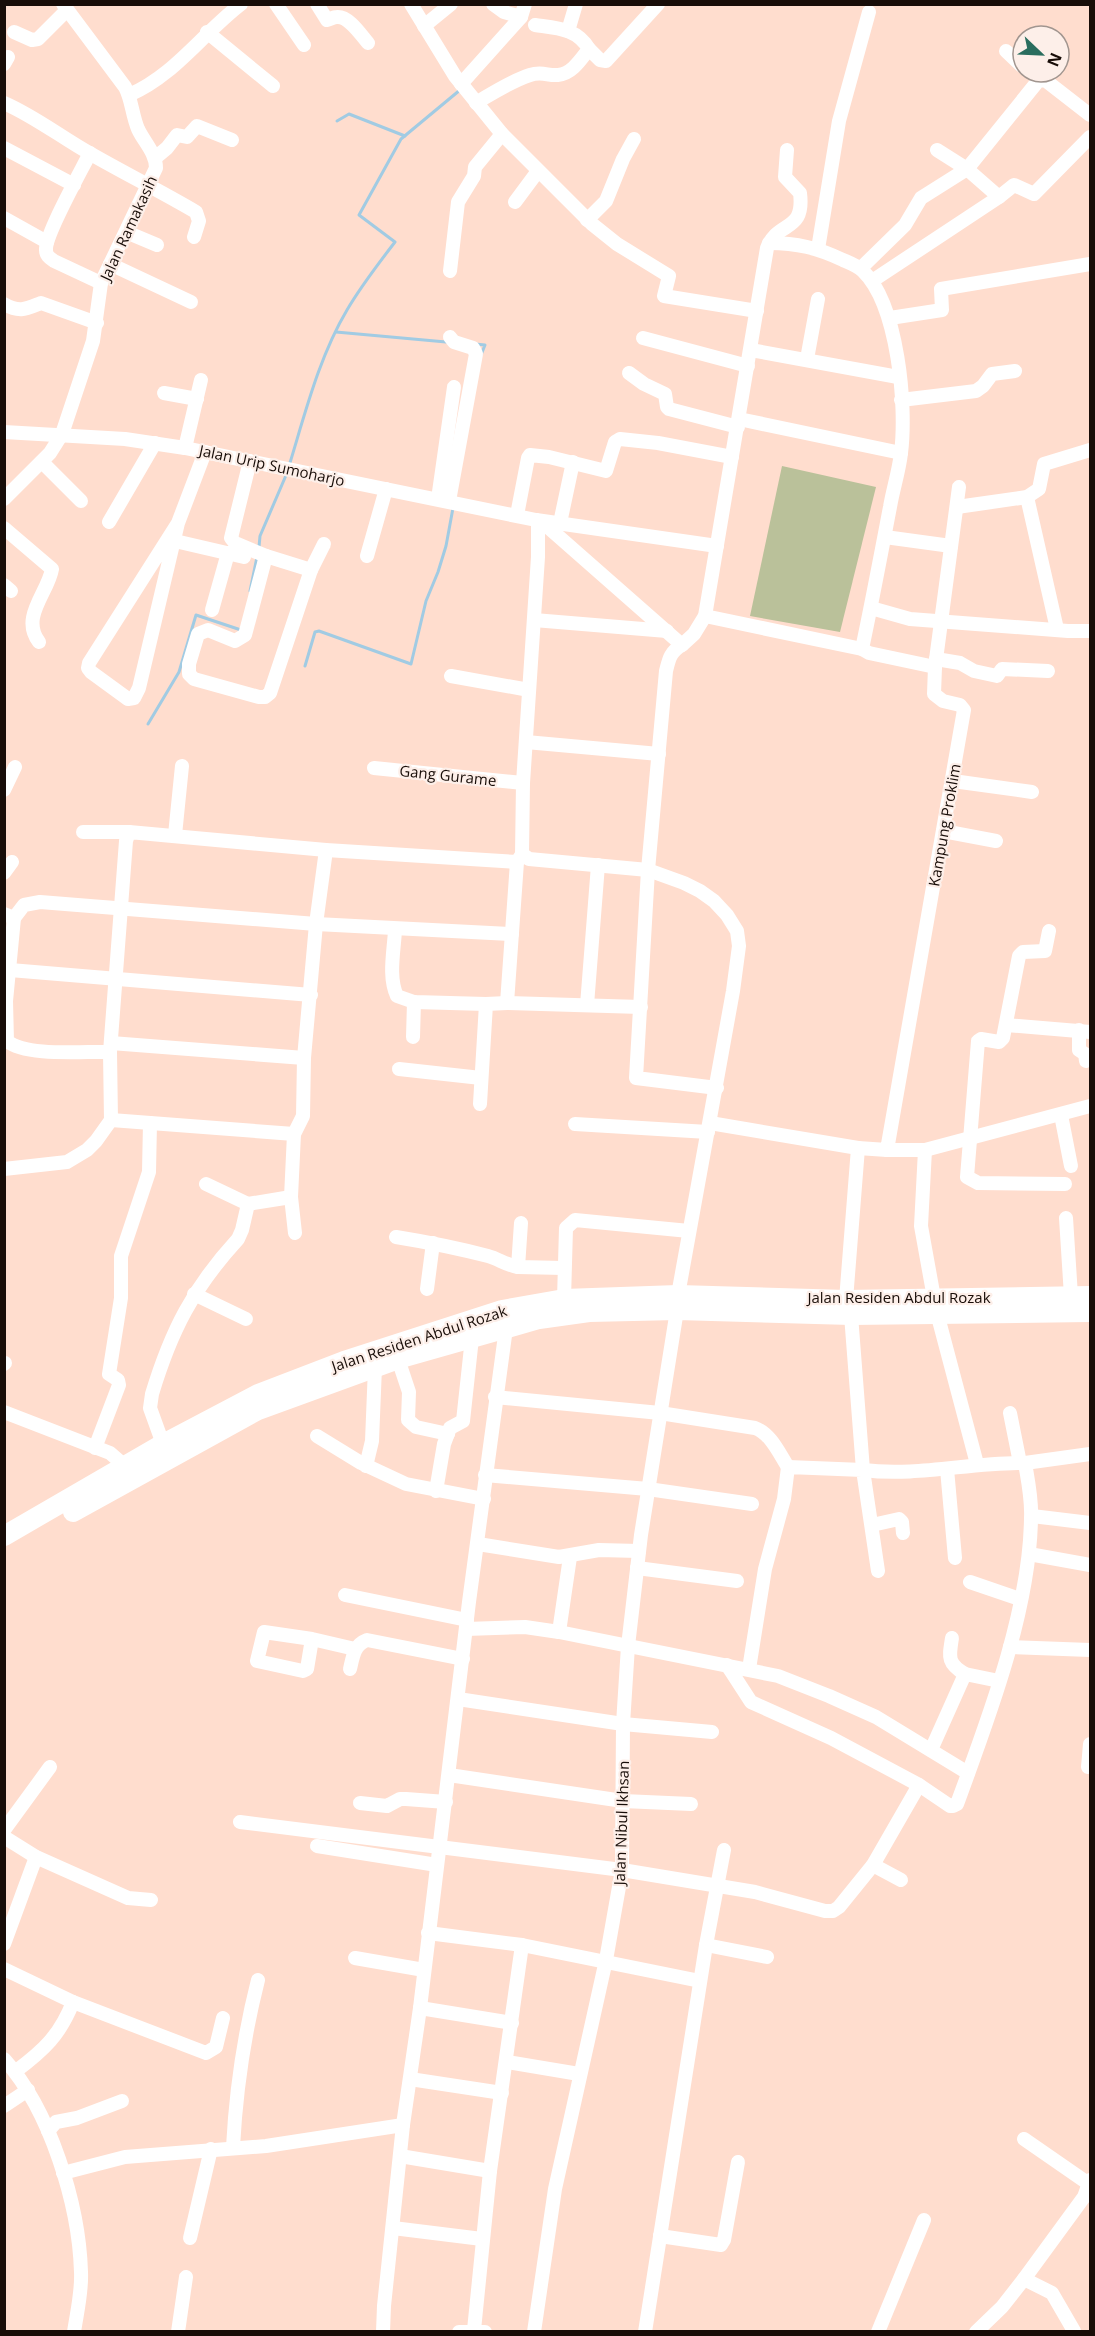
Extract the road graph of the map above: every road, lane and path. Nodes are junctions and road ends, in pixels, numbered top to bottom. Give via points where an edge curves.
1 (241, 4) edge
2 (276, 4) edge
3 (316, 4) edge
4 (411, 4) edge
5 (452, 4) edge
6 (493, 4) edge
7 (576, 4) edge
8 (658, 4) edge
9 (65, 7) edge
10 (869, 12) dead end
11 (519, 13) edge
12 (535, 25) dead end
13 (424, 26) junction
14 (568, 31) junction
15 (14, 32) dead end
16 (207, 32) junction
17 (368, 43) dead end
18 (304, 45) dead end
19 (589, 49) junction
20 (1006, 51) dead end
21 (1011, 56) edge
22 (459, 81) junction
23 (1027, 84) edge
24 (1050, 84) edge
25 (273, 86) dead end
26 (129, 95) junction
27 (4, 103) edge
28 (476, 103) junction
29 (1090, 115) edge
30 (502, 134) junction
31 (1090, 138) edge
32 (232, 140) dead end
33 (634, 140) dead end
34 (4, 148) edge
35 (787, 150) dead end
36 (937, 150) dead end
37 (90, 153) junction
38 (155, 158) junction
39 (967, 169) junction
40 (537, 171) junction
41 (74, 184) junction
42 (149, 184) junction
43 (999, 197) junction
44 (515, 202) dead end
45 (4, 218) edge
46 (587, 220) junction
47 (126, 232) junction
48 (194, 237) dead end
49 (47, 242) junction
50 (769, 243) junction
51 (157, 245) dead end
52 (819, 249) junction
53 (110, 264) junction
54 (1090, 264) edge
55 (861, 268) junction
56 (450, 271) dead end
57 (872, 280) junction
58 (101, 283) junction
59 (818, 298) dead end
60 (191, 302) dead end
61 (4, 304) edge
62 (757, 311) junction
63 (890, 318) junction
64 (97, 323) junction
65 (450, 337) dead end
66 (643, 338) dead end
67 (751, 350) junction
68 (807, 359) junction
69 (748, 366) junction
70 (1015, 371) dead end
71 (629, 373) dead end
72 (898, 377) junction
73 (201, 380) dead end
74 (454, 387) dead end
75 (164, 393) dead end
76 (197, 399) junction
77 (901, 400) junction
78 (738, 423) junction
79 (4, 432) edge
80 (62, 434) junction
81 (155, 443) junction
82 (185, 448) junction
83 (1090, 450) edge
84 (205, 452) junction
85 (901, 453) junction
86 (732, 458) junction
87 (250, 461) junction
88 (42, 462) junction
89 (573, 462) junction
90 (959, 488) dead end
91 (386, 489) junction
92 (1027, 497) junction
93 (4, 499) edge
94 (81, 501) dead end
95 (450, 501) junction
96 (957, 507) junction
97 (517, 515) junction
98 (538, 521) junction
99 (109, 522) dead end
100 (178, 523) junction
101 (560, 523) junction
102 (4, 528) edge
103 (885, 537) junction
104 (175, 541) junction
105 (324, 544) dead end
106 (717, 546) junction
107 (951, 546) junction
108 (228, 553) junction
109 (255, 554) junction
110 (367, 556) dead end
111 (311, 570) junction
112 (871, 608) junction
113 (212, 610) dead end
114 (705, 616) junction
115 (534, 620) junction
116 (943, 620) junction
117 (1057, 629) junction
118 (667, 631) junction
119 (1090, 631) edge
120 (39, 642) dead end
121 (682, 645) junction
122 (862, 649) junction
123 (936, 663) junction
124 (1048, 671) dead end
125 (451, 676) dead end
126 (529, 690) junction
127 (526, 742) junction
128 (659, 754) junction
129 (182, 766) dead end
130 (15, 767) dead end
131 (374, 768) dead end
132 (953, 781) junction
133 (523, 783) junction
134 (4, 790) edge
135 (1032, 792) dead end
136 (943, 831) junction
137 (83, 832) dead end
138 (129, 832) junction
139 (175, 835) junction
140 (996, 842) dead end
141 (326, 850) junction
142 (520, 858) junction
143 (598, 865) junction
144 (648, 870) junction
145 (123, 909) junction
146 (9, 916) edge
147 (316, 924) junction
148 (394, 930) junction
149 (1049, 931) dead end
150 (512, 934) junction
151 (10, 970) junction
152 (117, 977) junction
153 (311, 995) junction
154 (414, 1002) junction
155 (507, 1003) junction
156 (486, 1004) junction
157 (587, 1005) junction
158 (641, 1006) junction
159 (1006, 1025) junction
160 (1085, 1031) edge
161 (413, 1036) dead end
162 (111, 1047) junction
163 (304, 1058) junction
164 (1086, 1060) dead end
165 (399, 1069) dead end
166 (481, 1078) junction
167 (717, 1088) junction
168 (480, 1104) dead end
169 (1090, 1106) edge
170 (1061, 1115) junction
171 (111, 1120) junction
172 (150, 1123) junction
173 (575, 1124) dead end
174 (709, 1127) junction
175 (294, 1134) junction
176 (971, 1138) junction
177 (858, 1148) junction
178 (887, 1150) junction
179 (926, 1150) junction
180 (1071, 1166) dead end
181 (4, 1169) edge
182 (206, 1184) dead end
183 (1065, 1184) dead end
184 (291, 1197) junction
185 (248, 1204) junction
186 (1066, 1218) dead end
187 (521, 1222) dead end
188 (689, 1231) junction
189 (295, 1233) dead end
190 (396, 1237) dead end
191 (433, 1243) junction
192 (518, 1267) junction
193 (564, 1268) junction
194 (427, 1288) dead end
195 (194, 1294) junction
196 (1071, 1296) junction
197 (1090, 1296) edge
198 (564, 1299) junction
199 (677, 1303) junction
200 (935, 1306) junction
201 (848, 1307) junction
202 (1090, 1312) edge
203 (246, 1319) dead end
204 (506, 1328) junction
205 (472, 1338) junction
206 (398, 1359) junction
207 (375, 1367) junction
208 (495, 1397) junction
209 (4, 1412) edge
210 (660, 1413) junction
211 (1010, 1413) dead end
212 (448, 1434) junction
213 (317, 1436) dead end
214 (163, 1444) junction
215 (95, 1448) junction
216 (1090, 1454) edge
217 (1023, 1463) junction
218 (977, 1464) junction
219 (125, 1466) junction
220 (366, 1466) junction
221 (788, 1467) junction
222 (947, 1469) junction
223 (863, 1470) junction
224 (485, 1475) junction
225 (648, 1490) junction
226 (436, 1491) junction
227 (484, 1499) junction
228 (752, 1504) dead end
229 (1032, 1516) junction
230 (1090, 1523) edge
231 (872, 1525) junction
232 (903, 1533) dead end
233 (4, 1536) edge
234 (478, 1544) junction
235 (4, 1551) edge
236 (639, 1551) junction
237 (1029, 1554) junction
238 (570, 1557) junction
239 (955, 1558) dead end
240 (1090, 1565) edge
241 (637, 1568) junction
242 (878, 1570) dead end
243 (737, 1581) dead end
244 (970, 1582) dead end
245 (345, 1595) dead end
246 (1020, 1599) junction
247 (466, 1624) junction
248 (559, 1632) junction
249 (952, 1638) dead end
250 (312, 1639) dead end
251 (628, 1646) junction
252 (1010, 1647) junction
253 (355, 1649) junction
254 (1090, 1650) edge
255 (463, 1659) junction
256 (727, 1665) junction
257 (351, 1669) dead end
258 (749, 1669) junction
259 (965, 1674) junction
260 (999, 1681) junction
261 (458, 1699) junction
262 (623, 1724) junction
263 (712, 1732) dead end
264 (1090, 1744) edge
265 (931, 1750) junction
266 (50, 1767) dead end
267 (1088, 1767) dead end
268 (968, 1773) junction
269 (449, 1775) junction
270 (919, 1785) junction
271 (623, 1801) junction
272 (446, 1802) junction
273 (360, 1803) dead end
274 (691, 1804) dead end
275 (240, 1822) dead end
276 (4, 1830) edge
277 (4, 1837) edge
278 (317, 1846) dead end
279 (439, 1848) junction
280 (724, 1850) dead end
281 (36, 1857) junction
282 (437, 1865) junction
283 (873, 1865) junction
284 (622, 1870) junction
285 (901, 1880) dead end
286 (718, 1886) junction
287 (152, 1900) dead end
288 (429, 1933) junction
289 (4, 1944) edge
290 (522, 1945) junction
291 (706, 1945) junction
292 (767, 1956) dead end
293 (355, 1958) dead end
294 (606, 1960) junction
295 (4, 1969) edge
296 (424, 1970) junction
297 (258, 1980) dead end
298 (700, 1981) junction
299 (73, 2002) junction
300 (420, 2008) junction
301 (223, 2018) dead end
302 (512, 2023) junction
303 (4, 2059) edge
304 (507, 2062) junction
305 (16, 2071) junction
306 (579, 2074) junction
307 (410, 2079) junction
308 (28, 2090) junction
309 (502, 2093) junction
310 (122, 2101) dead end
311 (4, 2106) edge
312 (403, 2125) junction
313 (48, 2131) junction
314 (1024, 2139) dead end
315 (233, 2147) junction
316 (211, 2149) junction
317 (400, 2156) junction
318 (738, 2162) dead end
319 (490, 2171) junction
320 (63, 2173) junction
321 (1090, 2182) edge
322 (924, 2220) dead end
323 (393, 2228) junction
324 (660, 2236) junction
325 (190, 2238) dead end
326 (482, 2239) junction
327 (186, 2277) dead end
328 (1024, 2279) junction
329 (74, 2331) edge
330 (178, 2331) edge
331 (383, 2331) edge
332 (459, 2331) edge
333 (479, 2331) edge
334 (534, 2331) edge
335 (645, 2331) edge
336 (878, 2331) edge
337 (976, 2331) edge
338 (1074, 2331) edge

1 - 16 street
2 - 18 street
3 - 17 street via 327,20 343,18
4 - 13 street
5 - 13 street
6 - 11 street
7 - 14 street
8 - 19 street via 606,61
9 - 15 street via 38,39
9 - 26 street, Jalan Ramakasih via 117,73
10 - 52 street via 839,121
11 - 22 street
12 - 14 street
13 - 22 street
14 - 19 street via 581,37
16 - 25 street
16 - 26 street via 160,78
19 - 28 street via 567,72 557,76 545,72 531,75
20 - 21 street
22 - 28 street
23 - 39 street
24 - 29 street
26 - 38 street, Jalan Ramakasih via 138,130
27 - 37 street
28 - 30 street
30 - 40 street
30 - 56 street via 475,167 474,176 458,202
31 - 43 street via 1034,194 1015,185
32 - 38 street via 197,126 187,137 177,135
33 - 46 street via 606,201
34 - 41 street
35 - 50 street via 785,177 800,193 798,218
36 - 39 street
37 - 41 street
37 - 42 street
38 - 42 street, Jalan Ramakasih via 156,168
39 - 43 street
39 - 55 street via 921,198 905,225
40 - 44 street
40 - 46 street
41 - 49 street
42 - 47 street, Jalan Ramakasih
42 - 48 street via 196,212 199,221
43 - 57 street
45 - 49 street
46 - 62 street via 617,244 668,275 665,297
47 - 51 street
47 - 53 street, Jalan Ramakasih
49 - 58 street via 50,259
50 - 52 street via 795,243
50 - 62 street
52 - 55 street
53 - 58 street, Jalan Ramakasih
53 - 60 street
54 - 63 street via 941,289 940,311
55 - 57 street
57 - 63 street
58 - 64 street, Jalan Ramakasih
59 - 68 street
61 - 64 street via 22,311 41,303
62 - 67 street
63 - 72 street
64 - 80 street, Jalan Ramakasih
65 - 95 street via 471,347 476,354
66 - 69 street
67 - 68 street
67 - 69 street
68 - 72 street
69 - 78 street
70 - 77 street via 992,374 976,392
71 - 78 street via 665,393 669,409
72 - 77 street
73 - 76 street
74 - 95 street
75 - 76 street
76 - 82 street
77 - 85 street
78 - 85 street
78 - 86 street
79 - 80 street, Jalan Urip Sumoharjo
80 - 81 street, Jalan Urip Sumoharjo
80 - 88 street, Jalan Ramakasih
81 - 82 street, Jalan Urip Sumoharjo
81 - 99 street
82 - 84 street, Jalan Urip Sumoharjo
83 - 92 street via 1046,462 1040,489
84 - 87 street, Jalan Urip Sumoharjo
84 - 100 street
85 - 103 street
86 - 89 street via 620,439 615,442 607,471
86 - 106 street
87 - 91 street, Jalan Urip Sumoharjo
87 - 109 street via 231,534 235,543
88 - 93 street, Jalan Ramakasih
88 - 94 street
89 - 97 street via 529,456
89 - 101 street
90 - 96 street, Kampung Proklim
91 - 95 street, Jalan Urip Sumoharjo
91 - 110 street
92 - 96 street
92 - 117 street
95 - 97 street, Jalan Urip Sumoharjo
96 - 107 street, Kampung Proklim
97 - 98 street, Jalan Urip Sumoharjo
98 - 101 street, Jalan Urip Sumoharjo
98 - 115 street
98 - 118 street
100 - 104 street
100 - 104 street via 89,663 91,672 128,699 134,698 139,688
101 - 106 street, Jalan Urip Sumoharjo
102 - 120 street via 52,569 34,613 33,634
103 - 107 street
103 - 112 street
104 - 108 street
105 - 111 street
106 - 114 street
107 - 116 street, Kampung Proklim
108 - 109 street
108 - 113 street
109 - 111 street
109 - 111 street via 245,635 235,641 208,630 198,634 188,667 194,679 267,696
112 - 116 street via 910,619
112 - 122 street
114 - 121 street
114 - 122 street
115 - 118 street
115 - 126 street
116 - 117 street
116 - 123 street, Kampung Proklim
117 - 119 street
118 - 121 street
121 - 128 street via 669,657 666,671
122 - 123 street
123 - 124 street via 960,663 974,671 998,676 1002,669
123 - 132 street, Kampung Proklim via 934,694 964,710
125 - 126 street
126 - 127 street
127 - 128 street
127 - 133 street
128 - 144 street
129 - 139 street
130 - 134 street
131 - 133 street, Gang Gurame
132 - 135 street
132 - 136 street, Kampung Proklim
133 - 142 street
136 - 140 street
136 - 178 street, Kampung Proklim
137 - 138 street
138 - 139 street
138 - 145 street
139 - 141 street
141 - 142 street
141 - 147 street
142 - 143 street
142 - 150 street
143 - 144 street
143 - 157 street
144 - 158 street
144 - 167 street, Jalan Nibul Ikhsan via 700,891 727,915 737,931 739,945
145 - 146 street via 40,902 24,904
145 - 147 street
145 - 152 street
146 - 151 street
147 - 148 street
147 - 153 street
148 - 150 street
148 - 154 street via 393,987 398,996
149 - 159 street via 1045,951 1023,952 1019,956
150 - 155 street
151 - 152 street
151 - 162 street via 6,1001 10,1044 39,1050
152 - 153 street
152 - 162 street
153 - 163 street
154 - 156 street
154 - 161 street
155 - 156 street
155 - 157 street
156 - 166 street
157 - 158 street
158 - 167 street via 636,1078
159 - 160 street
159 - 176 street via 1000,1041 978,1041
160 - 164 street via 1079,1050
162 - 163 street
162 - 171 street
163 - 175 street via 303,1116
165 - 166 street
166 - 168 street
167 - 174 street, Jalan Nibul Ikhsan
169 - 170 street
170 - 176 street
170 - 180 street
171 - 172 street
171 - 181 street via 91,1146 67,1162
172 - 175 street
172 - 215 street via 148,1172 120,1265 121,1298 109,1374 119,1385
173 - 174 street
174 - 177 street
174 - 188 street, Jalan Nibul Ikhsan
175 - 184 street
176 - 179 street
176 - 183 street via 969,1180
177 - 178 street
177 - 201 street
178 - 179 street
179 - 200 street via 921,1226
182 - 185 street
184 - 185 street
184 - 189 street
185 - 195 street via 238,1239
186 - 196 street
187 - 192 street
188 - 193 street via 575,1220 566,1228
188 - 199 street, Jalan Nibul Ikhsan
190 - 191 street
191 - 192 street
191 - 194 street
192 - 193 street
193 - 198 street
195 - 203 street
195 - 214 street via 152,1394 150,1408
196 - 197 highway, Jalan Residen Abdul Rozak
196 - 200 highway, Jalan Residen Abdul Rozak
198 - 199 highway, Jalan Residen Abdul Rozak
198 - 214 highway, Jalan Residen Abdul Rozak via 485,1314 344,1361 258,1394
199 - 201 highway, Jalan Residen Abdul Rozak
199 - 204 highway, Jalan Residen Abdul Rozak via 565,1315
199 - 210 street, Jalan Nibul Ikhsan
200 - 201 highway, Jalan Residen Abdul Rozak
200 - 202 highway, Jalan Residen Abdul Rozak
200 - 218 street
201 - 223 street
204 - 205 highway, Jalan Residen Abdul Rozak
204 - 208 street
205 - 206 highway, Jalan Residen Abdul Rozak
205 - 212 street via 463,1420
206 - 207 highway, Jalan Residen Abdul Rozak
206 - 212 street via 409,1392 408,1420 416,1427
207 - 220 street via 372,1441
207 - 235 highway, Jalan Residen Abdul Rozak via 236,1420
208 - 210 street
208 - 224 street
209 - 215 street
210 - 221 street via 763,1431
210 - 225 street, Jalan Nibul Ikhsan
211 - 217 street
212 - 226 street
213 - 220 street
214 - 219 highway, Jalan Residen Abdul Rozak
215 - 219 street via 110,1453
216 - 217 street
217 - 218 street
217 - 229 street
218 - 222 street
219 - 233 highway, Jalan Residen Abdul Rozak
220 - 226 street via 405,1484
221 - 223 street
221 - 258 street via 782,1511 765,1569
222 - 223 street via 885,1473
222 - 239 street
223 - 231 street
224 - 225 street
224 - 227 street
225 - 228 street
225 - 236 street, Jalan Nibul Ikhsan
226 - 227 street
227 - 234 street
229 - 230 street
229 - 237 street
231 - 232 street via 899,1519
231 - 242 street
234 - 238 street
234 - 247 street
236 - 238 street via 599,1550
236 - 241 street, Jalan Nibul Ikhsan
237 - 240 street
237 - 246 street
238 - 248 street
241 - 243 street
241 - 251 street, Jalan Nibul Ikhsan
244 - 246 street
245 - 247 street
246 - 252 street
247 - 248 street
247 - 255 street
248 - 251 street
249 - 259 street via 950,1662
250 - 253 street
251 - 256 street
251 - 262 street, Jalan Nibul Ikhsan
252 - 254 street
252 - 260 street
253 - 255 street via 361,1642 375,1640
253 - 257 street
255 - 261 street
256 - 258 street
256 - 270 street via 751,1702 831,1738
258 - 265 street via 829,1696 876,1717
259 - 260 street
259 - 265 street
260 - 268 street
261 - 262 street
261 - 269 street
262 - 263 street
262 - 271 street, Jalan Nibul Ikhsan
264 - 267 street
265 - 268 street
266 - 276 street
268 - 270 street via 953,1806
269 - 271 street
269 - 272 street
270 - 283 street
271 - 274 street
271 - 284 street, Jalan Nibul Ikhsan
272 - 273 street via 400,1799 387,1806
272 - 279 street
275 - 279 street
277 - 281 street
278 - 282 street
279 - 282 street
279 - 284 street
280 - 286 street
281 - 287 street via 128,1898
281 - 289 street
282 - 288 street
283 - 285 street
283 - 286 street via 833,1911
284 - 286 street
284 - 294 street, Jalan Nibul Ikhsan
286 - 291 street
288 - 290 street
288 - 296 street
290 - 294 street
290 - 302 street
291 - 292 street
291 - 298 street
293 - 296 street
294 - 298 street
294 - 306 street, Jalan Nibul Ikhsan
295 - 299 street
296 - 300 street
297 - 315 street via 242,2051
298 - 324 street
299 - 301 street via 206,2053 216,2047
299 - 305 street via 54,2039
300 - 302 street
300 - 307 street
302 - 304 street
303 - 305 street
304 - 306 street
304 - 309 street
305 - 308 street
306 - 334 street, Jalan Nibul Ikhsan via 546,2240
307 - 309 street
307 - 312 street
308 - 311 street
308 - 313 street
309 - 319 street
310 - 313 street via 56,2122
312 - 315 street via 266,2146
312 - 317 street
313 - 320 street
314 - 321 street
315 - 316 street
316 - 320 street via 125,2157
316 - 325 street
317 - 319 street
317 - 323 street
318 - 324 street via 721,2245
319 - 326 street
320 - 329 street via 72,2201 81,2272
321 - 328 street via 1079,2204
322 - 336 street
323 - 326 street
323 - 331 street
324 - 335 street
326 - 333 street
327 - 330 street
328 - 337 street
328 - 338 street via 1052,2293
332 - 333 street

